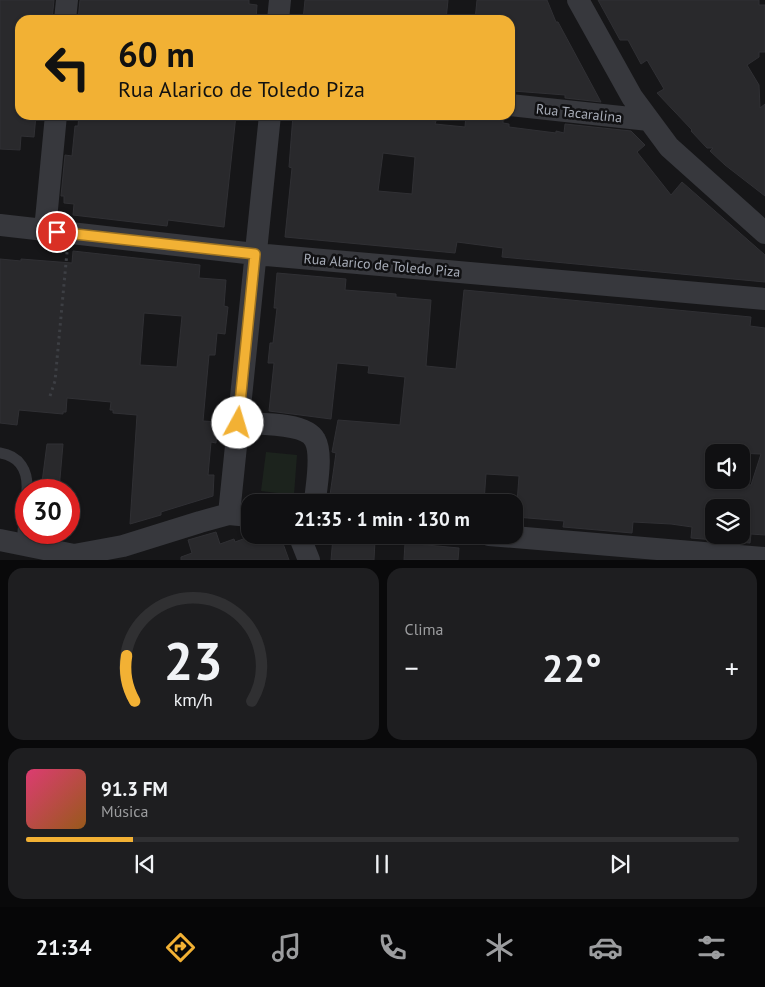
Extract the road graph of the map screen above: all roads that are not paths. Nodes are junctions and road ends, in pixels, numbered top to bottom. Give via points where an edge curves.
1 (67, 0) edge
2 (280, 0) edge
3 (578, 0) edge
4 (66, 15) edge
5 (278, 15) edge
6 (515, 106) edge
7 (55, 120) edge
8 (269, 120) edge
9 (649, 120) junction
10 (0, 225) edge
11 (44, 230) junction
12 (765, 233) edge
13 (255, 254) junction
14 (765, 299) edge
15 (238, 423) junction
16 (0, 454) edge
17 (25, 479) edge
18 (316, 494) edge
19 (240, 515) edge
20 (523, 538) edge
21 (0, 540) edge
22 (303, 544) edge
23 (22, 546) joint
24 (76, 557) edge
25 (765, 558) edge
26 (309, 560) edge

1 - 4 street
2 - 5 street
3 - 9 street via 632,97
6 - 9 street, Rua Tacaralina
7 - 11 street
8 - 13 street
9 - 12 street via 669,147
10 - 11 street, Rua Alarico de Toledo Piza
11 - 13 street, Rua Alarico de Toledo Piza
13 - 14 street, Rua Alarico de Toledo Piza
13 - 15 street
15 - 18 street via 298,428 309,432 316,441 319,456
15 - 19 street
16 - 17 lane via 17,460 24,469
19 - 24 street via 200,522
20 - 25 street
21 - 23 street
22 - 26 street
23 - 24 street

